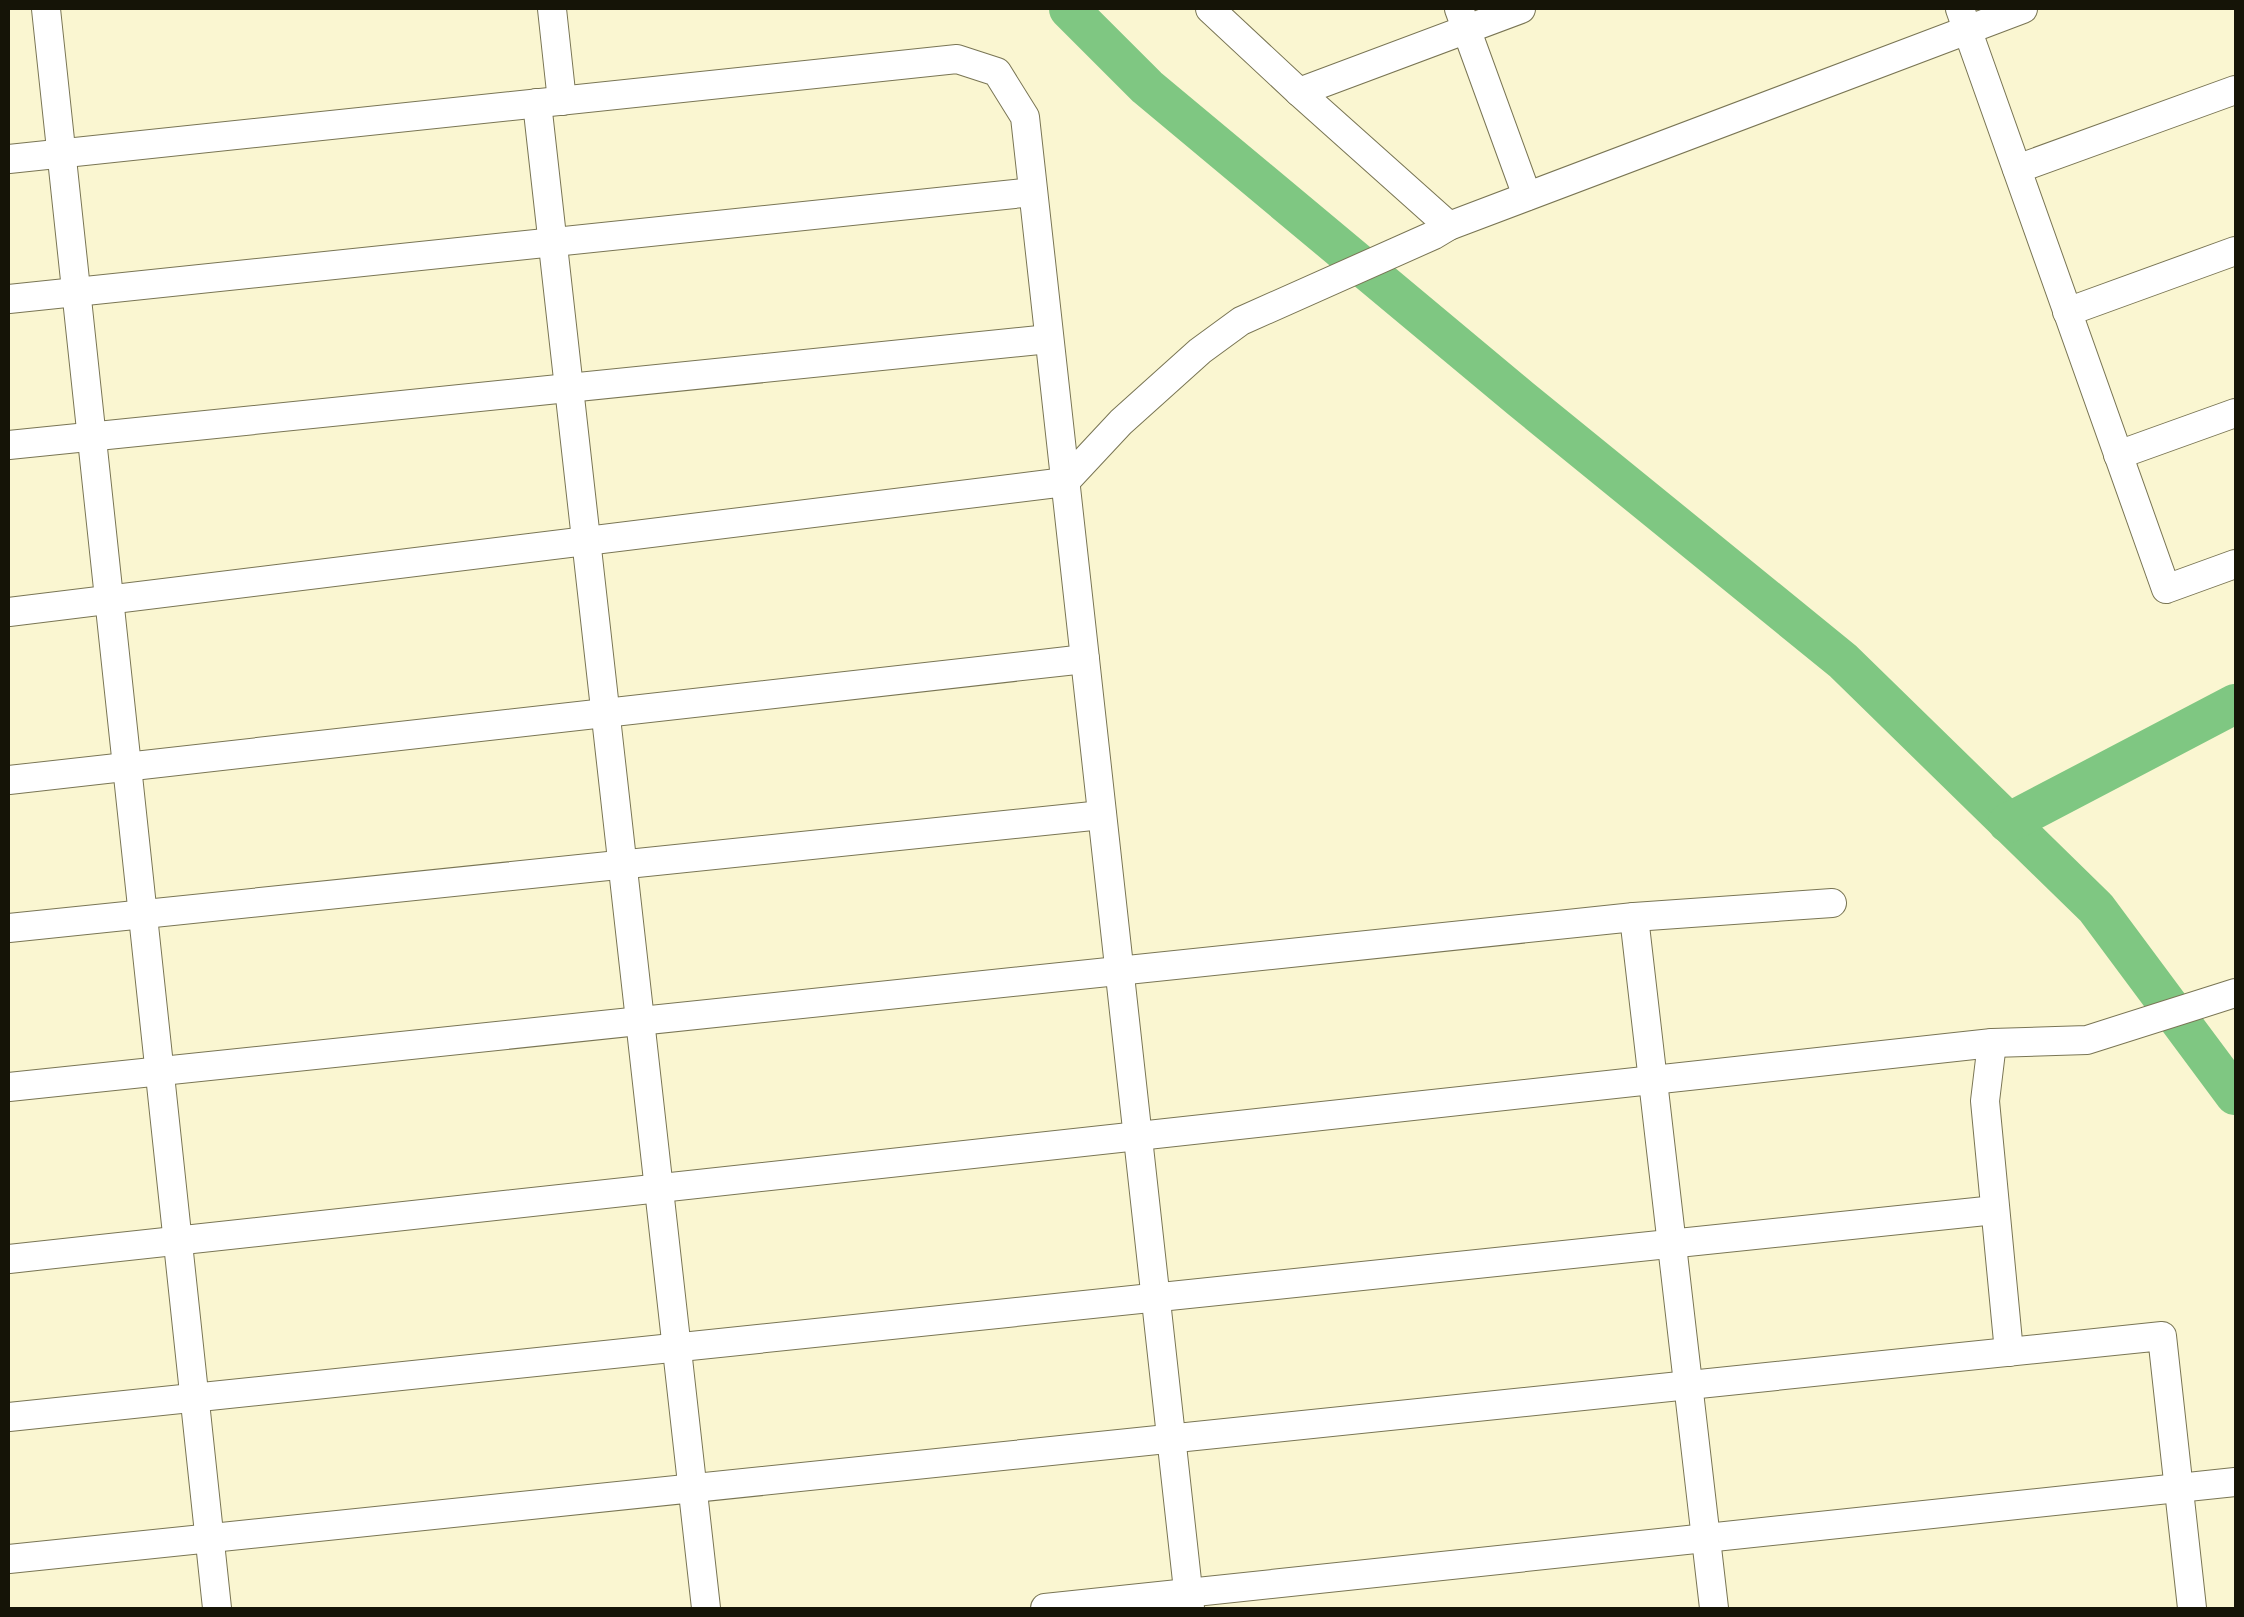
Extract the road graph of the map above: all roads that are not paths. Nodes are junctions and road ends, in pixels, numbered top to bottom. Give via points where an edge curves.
1 (46, 9) edge
2 (552, 9) edge
3 (1210, 9) edge
4 (1521, 9) edge
5 (2023, 9) edge
6 (1463, 19) edge
7 (1964, 19) edge
8 (2235, 90) edge
9 (1299, 92) junction
10 (550, 102) junction
11 (62, 153) junction
12 (9, 159) edge
13 (2017, 169) junction
14 (1033, 192) junction
15 (1527, 196) junction
16 (1442, 230) junction
17 (553, 242) junction
18 (2235, 252) edge
19 (76, 292) junction
20 (9, 299) edge
21 (2067, 312) junction
22 (1049, 338) junction
23 (569, 388) junction
24 (2235, 413) edge
25 (92, 436) junction
26 (9, 445) edge
27 (2118, 455) junction
28 (1065, 482) junction
29 (586, 540) junction
30 (2235, 564) edge
31 (109, 600) junction
32 (9, 612) edge
33 (1085, 659) junction
34 (606, 713) junction
35 (127, 767) junction
36 (9, 780) edge
37 (1102, 815) junction
38 (622, 865) junction
39 (1832, 903) dead end
40 (143, 914) junction
41 (1634, 917) junction
42 (9, 928) edge
43 (1119, 971) junction
44 (2235, 994) edge
45 (640, 1021) junction
46 (1992, 1043) junction
47 (159, 1071) junction
48 (1653, 1080) junction
49 (9, 1087) edge
50 (1138, 1136) junction
51 (659, 1188) junction
52 (1996, 1210) junction
53 (178, 1241) junction
54 (1672, 1244) junction
55 (9, 1259) edge
56 (1155, 1297) junction
57 (677, 1348) junction
58 (2009, 1352) junction
59 (1688, 1386) junction
60 (195, 1398) junction
61 (9, 1418) edge
62 (1171, 1439) junction
63 (2235, 1482) edge
64 (692, 1488) junction
65 (2179, 1488) junction
66 (209, 1538) junction
67 (1706, 1538) junction
68 (9, 1559) edge
69 (1189, 1601) edge
70 (217, 1608) edge
71 (706, 1608) edge
72 (1045, 1608) edge
73 (1714, 1608) edge
74 (2192, 1608) edge

1 - 11 street
2 - 10 street
3 - 9 street
4 - 6 street
5 - 7 street
6 - 9 street
6 - 15 street
7 - 13 street
7 - 15 street
8 - 13 street
9 - 16 street
10 - 11 street
10 - 14 street via 957,60 997,72 1025,117
10 - 17 street
11 - 12 street
11 - 19 street
13 - 21 street
14 - 17 street
14 - 22 street
15 - 16 street
16 - 28 street via 1242,321 1200,351 1121,422
17 - 19 street
17 - 23 street
18 - 21 street
19 - 20 street
19 - 25 street
21 - 27 street
22 - 23 street
22 - 28 street
23 - 25 street
23 - 29 street
24 - 27 street
25 - 26 street
25 - 31 street
27 - 30 street via 2166,589
28 - 29 street
28 - 33 street
29 - 31 street
29 - 34 street
31 - 32 street
31 - 35 street
33 - 34 street
33 - 37 street
34 - 35 street
34 - 38 street
35 - 36 street
35 - 40 street
37 - 38 street
37 - 43 street
38 - 40 street
38 - 45 street
39 - 41 street
40 - 42 street
40 - 47 street
41 - 43 street
41 - 48 street
43 - 45 street
43 - 50 street
44 - 46 street via 2087,1040
45 - 47 street
45 - 51 street
46 - 48 street
46 - 52 street via 1985,1102
47 - 49 street
47 - 53 street
48 - 50 street
48 - 54 street
50 - 51 street
50 - 56 street
51 - 53 street
51 - 57 street
52 - 54 street
52 - 58 street
53 - 55 street
53 - 60 street
54 - 56 street
54 - 59 street
56 - 57 street
56 - 62 street
57 - 60 street
57 - 64 street
58 - 59 street
58 - 65 street via 2162,1336
59 - 62 street
59 - 67 street
60 - 61 street
60 - 66 street
62 - 64 street
62 - 69 street
63 - 65 street
64 - 66 street
64 - 71 street
65 - 67 street
65 - 74 street
66 - 68 street
66 - 70 street
67 - 69 street
67 - 73 street
69 - 72 street

